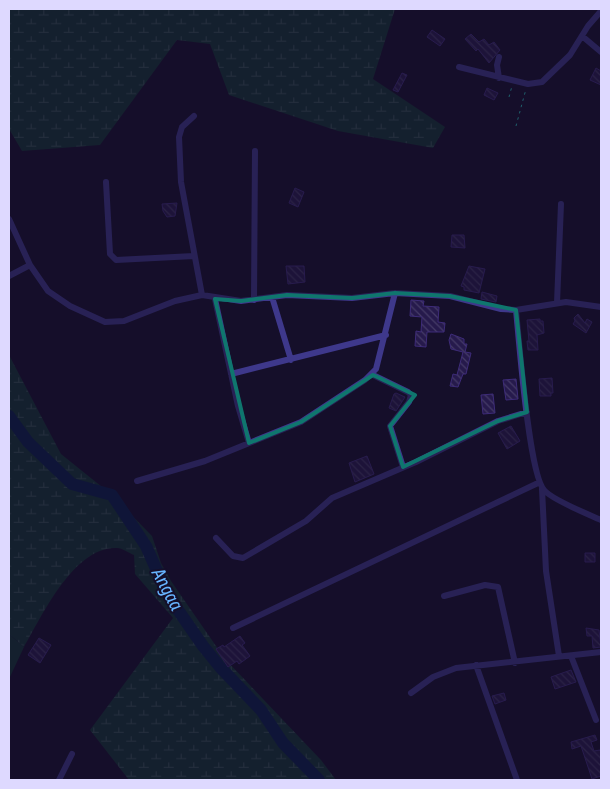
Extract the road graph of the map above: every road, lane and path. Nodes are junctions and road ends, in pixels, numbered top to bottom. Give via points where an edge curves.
1 (601, 11) edge
2 (582, 36) junction
3 (601, 52) edge
4 (499, 56) dead end
5 (459, 67) dead end
6 (499, 78) junction
7 (513, 81) junction
8 (528, 84) junction
9 (509, 97) dead end
10 (194, 116) dead end
11 (516, 126) dead end
12 (255, 151) dead end
13 (106, 182) dead end
14 (561, 204) dead end
15 (9, 219) edge
16 (194, 256) junction
17 (30, 266) junction
18 (9, 276) edge
19 (395, 293) junction
20 (202, 295) junction
21 (272, 297) junction
22 (216, 299) junction
23 (254, 300) junction
24 (556, 304) junction
25 (601, 307) edge
26 (516, 310) junction
27 (386, 335) junction
28 (291, 360) junction
29 (231, 374) junction
30 (373, 374) junction
31 (527, 412) junction
32 (249, 444) junction
33 (403, 467) junction
34 (137, 481) dead end
35 (538, 483) junction
36 (542, 489) junction
37 (601, 520) edge
38 (216, 538) dead end
39 (444, 596) dead end
40 (233, 628) dead end
41 (601, 652) edge
42 (559, 656) junction
43 (570, 656) junction
44 (515, 663) junction
45 (476, 665) junction
46 (411, 693) dead end
47 (596, 720) dead end
48 (72, 754) dead end
49 (60, 780) edge
50 (517, 780) edge

1 - 2 street
2 - 3 street
2 - 8 street via 550,77
4 - 6 street
5 - 6 street
6 - 7 street
7 - 8 street
7 - 9 path
8 - 11 path
10 - 16 street via 182,127 179,137 181,182
12 - 23 street
13 - 16 street via 112,258
14 - 24 street
15 - 17 street
16 - 20 street
17 - 18 street
17 - 20 street via 53,296 105,322 124,321 175,301
19 - 21 street via 352,298
19 - 26 street via 450,296
19 - 27 street
20 - 22 street
21 - 23 street
21 - 28 street
22 - 23 street
22 - 29 street
24 - 25 street via 579,302
24 - 26 street
26 - 31 street
27 - 28 street
27 - 30 street
28 - 29 street
29 - 32 street
30 - 32 street via 301,422
30 - 33 street via 410,395 409,402 390,426
31 - 33 street via 498,420
31 - 35 street
32 - 34 street via 206,461
33 - 38 street via 332,498 306,520 243,558 233,556
35 - 36 street
35 - 40 street
36 - 37 street
36 - 42 street via 546,571
39 - 44 street via 485,585 498,588
41 - 43 street
42 - 43 street
42 - 44 street
43 - 47 street
44 - 45 street
45 - 46 street via 442,672
45 - 50 street
48 - 49 street

